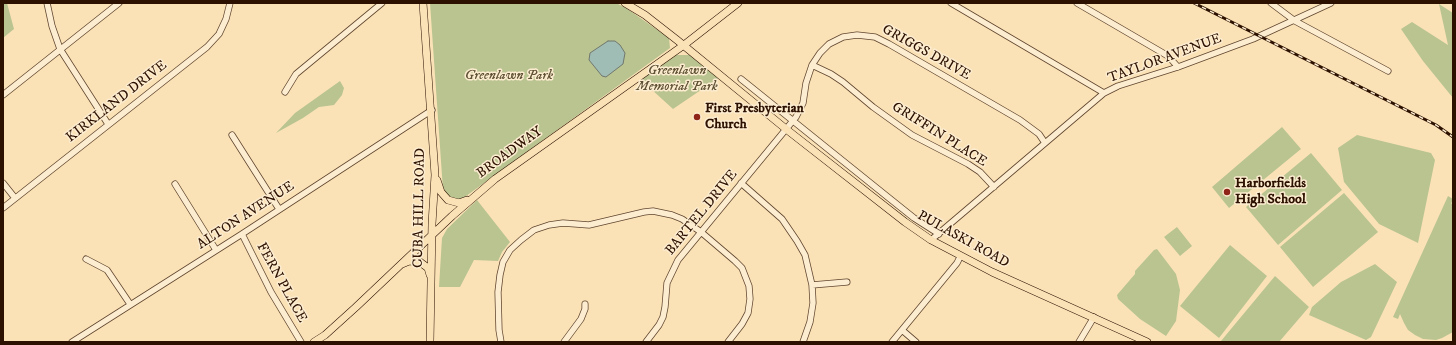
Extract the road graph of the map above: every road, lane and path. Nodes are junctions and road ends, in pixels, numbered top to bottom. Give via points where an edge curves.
1 (47, 3) edge
2 (119, 3) edge
3 (230, 3) edge
4 (382, 3) edge
5 (423, 3) edge
6 (625, 3) edge
7 (738, 3) edge
8 (951, 3) edge
9 (1077, 3) edge
10 (1272, 3) edge
11 (1332, 3) edge
12 (960, 5) edge
13 (1295, 20) junction
14 (684, 45) junction
15 (60, 49) junction
16 (812, 65) junction
17 (1178, 68) junction
18 (1388, 71) dead end
19 (741, 79) dead end
20 (286, 92) dead end
21 (1104, 93) junction
22 (3, 95) edge
23 (432, 110) junction
24 (793, 120) junction
25 (108, 124) junction
26 (786, 129) junction
27 (232, 135) dead end
28 (1045, 143) junction
29 (435, 175) junction
30 (3, 183) edge
31 (741, 183) junction
32 (175, 184) dead end
33 (994, 187) junction
34 (478, 193) junction
35 (16, 198) junction
36 (3, 208) edge
37 (279, 209) junction
38 (701, 232) junction
39 (242, 234) junction
40 (432, 234) junction
41 (939, 234) junction
42 (931, 240) junction
43 (216, 250) junction
44 (960, 257) junction
45 (86, 260) dead end
46 (397, 267) junction
47 (431, 278) junction
48 (847, 282) dead end
49 (812, 285) junction
50 (130, 304) junction
51 (585, 304) dead end
52 (1094, 317) junction
53 (902, 330) junction
54 (72, 342) edge
55 (301, 342) edge
56 (314, 342) edge
57 (430, 342) edge
58 (502, 342) edge
59 (564, 342) edge
60 (646, 342) edge
61 (728, 342) edge
62 (803, 342) edge
63 (892, 342) edge
64 (916, 342) edge
65 (1079, 342) edge
66 (1147, 342) edge

1 - 15 street
2 - 15 street
3 - 25 street, KIRKLAND DRIVE via 219,34 206,47
4 - 20 street via 296,74
5 - 23 main road, CUBA HILL ROAD
6 - 14 main road, PULASKI ROAD
7 - 14 main road, BROADWAY
8 - 12 street
9 - 17 street via 1168,56
10 - 13 street
11 - 13 street, TAYLOR AVENUE
12 - 21 street
13 - 17 street, TAYLOR AVENUE
13 - 18 street
14 - 26 main road, PULASKI ROAD
14 - 34 main road, BROADWAY
15 - 22 street
15 - 25 street
16 - 24 street, GRIGGS DRIVE via 803,103
16 - 28 street, GRIGGS DRIVE via 829,44 843,36 875,37 1020,120 1039,134
16 - 33 street, GRIFFIN PLACE via 843,82 912,135 968,164
17 - 21 street, TAYLOR AVENUE via 1118,86
19 - 24 street
21 - 28 street, TAYLOR AVENUE
23 - 29 main road, CUBA HILL ROAD
23 - 37 street, ALTON AVENUE
24 - 26 street, GRIGGS DRIVE
24 - 41 street via 818,143 914,218
25 - 35 street, KIRKLAND DRIVE
26 - 31 street, BARTEL DRIVE
26 - 42 main road, PULASKI ROAD via 904,222
27 - 37 street
28 - 33 street, TAYLOR AVENUE
29 - 34 main road via 441,192 451,202 462,202
29 - 40 main road, CUBA HILL ROAD
30 - 35 street
31 - 38 street, BARTEL DRIVE
31 - 49 street via 772,209 790,230 805,255
32 - 43 street
33 - 41 street, TAYLOR AVENUE
34 - 40 main road, BROADWAY
35 - 36 street, KIRKLAND DRIVE
37 - 39 street, ALTON AVENUE
38 - 58 street via 682,219 653,211 589,225 563,223 534,230 510,250 503,262 498,292 499,330
38 - 60 street, BARTEL DRIVE via 678,260 667,283 663,317
38 - 61 street via 742,268 749,286 748,313
39 - 43 street, ALTON AVENUE
39 - 55 street, FERN PLACE
40 - 46 main road, BROADWAY
40 - 47 main road, CUBA HILL ROAD
41 - 42 street, TAYLOR AVENUE
42 - 44 main road, PULASKI ROAD
43 - 50 street, ALTON AVENUE
44 - 52 main road, PULASKI ROAD
44 - 53 street
45 - 50 street via 107,270
46 - 47 main road via 409,261 420,262 428,268
46 - 56 main road, BROADWAY via 356,307
47 - 57 main road, CUBA HILL ROAD
48 - 49 street
49 - 62 street via 810,322
50 - 54 street, ALTON AVENUE
51 - 59 street via 582,319
52 - 65 street
52 - 66 main road, PULASKI ROAD
53 - 63 street
53 - 64 street

